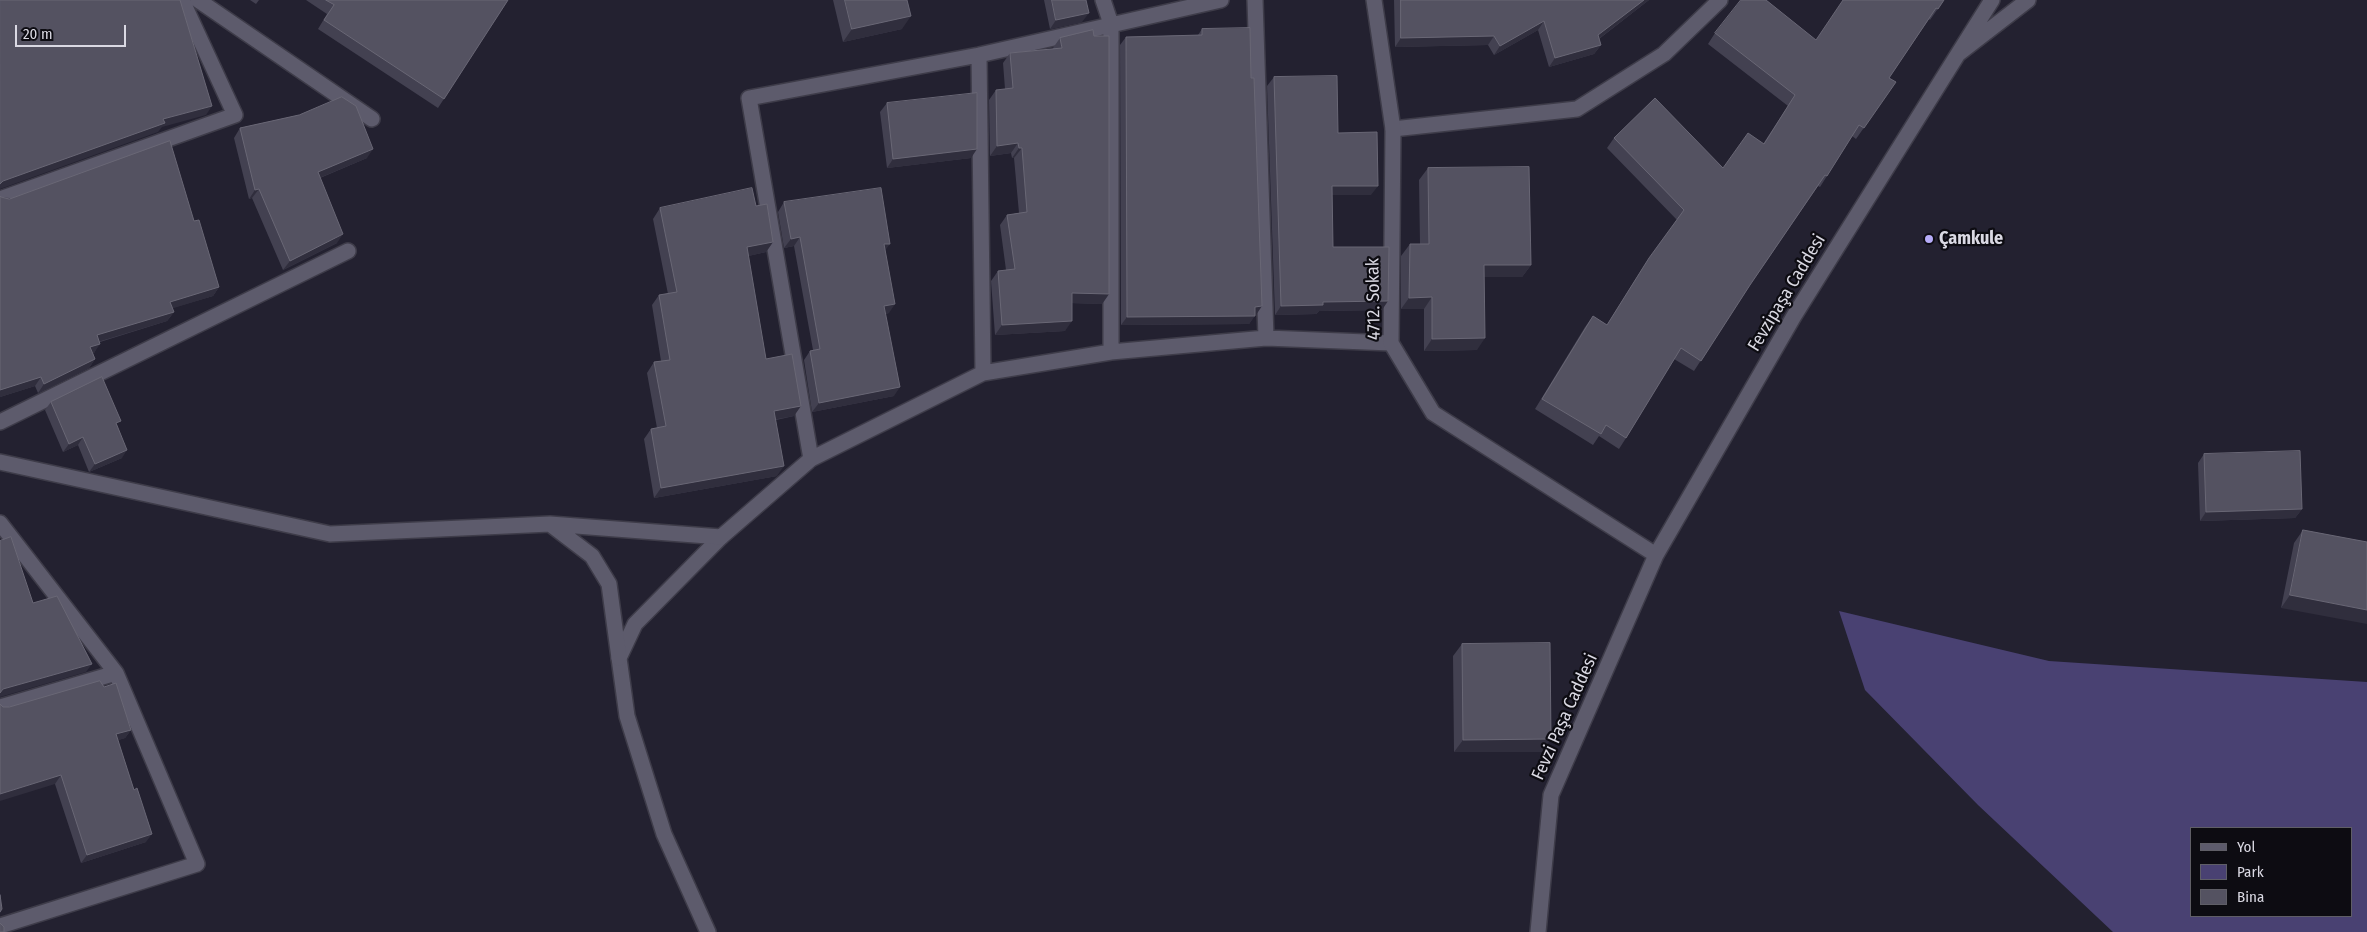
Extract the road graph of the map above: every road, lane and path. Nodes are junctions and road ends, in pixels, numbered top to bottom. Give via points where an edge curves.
1 (182, 0) edge
2 (198, 0) edge
3 (1104, 0) edge
4 (1221, 0) edge
5 (1255, 0) edge
6 (1374, 0) edge
7 (1720, 0) edge
8 (1992, 0) edge
9 (2028, 0) edge
10 (1111, 24) junction
11 (1958, 54) junction
12 (980, 55) junction
13 (372, 119) dead end
14 (1393, 129) junction
15 (0, 200) edge
16 (348, 251) dead end
17 (1266, 338) junction
18 (1391, 343) junction
19 (1111, 352) junction
20 (983, 373) junction
21 (0, 422) edge
22 (811, 459) junction
23 (0, 462) edge
24 (0, 523) edge
25 (550, 524) junction
26 (720, 537) junction
27 (1656, 555) junction
28 (619, 658) junction
29 (116, 673) junction
30 (0, 707) edge
31 (0, 926) edge
32 (708, 932) edge
33 (1538, 932) edge

1 - 15 street via 235,115
2 - 13 street
3 - 10 street
4 - 10 street
5 - 17 street
6 - 14 street, 4712. Sokak
7 - 14 street via 1664,54 1577,109
8 - 11 street, Fevzipaşa Caddesi
9 - 11 street, Fevzipaşa Caddesi
10 - 12 street
10 - 19 street
11 - 27 street, Fevzipaşa Caddesi via 1794,316
12 - 20 street
12 - 22 street via 749,98
14 - 18 street, 4712. Sokak
16 - 21 street
17 - 18 street
17 - 19 street
18 - 27 street, 4712. Sokak via 1433,413
19 - 20 street
20 - 22 street
22 - 26 street
23 - 25 street via 330,534
24 - 29 street
25 - 26 street
25 - 28 street via 592,556 610,584
26 - 28 street via 635,624
27 - 33 street, Fevzi Paşa Caddesi via 1551,795
28 - 32 street via 627,716 664,834
29 - 30 street
29 - 31 street via 197,864

